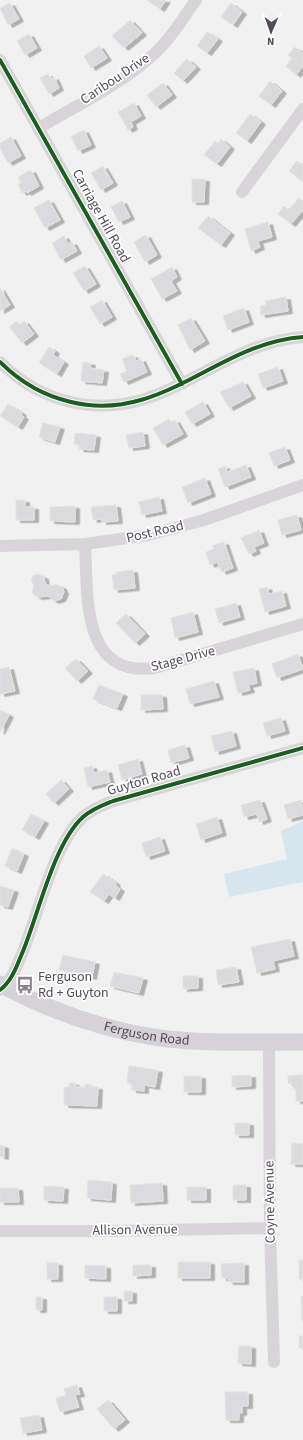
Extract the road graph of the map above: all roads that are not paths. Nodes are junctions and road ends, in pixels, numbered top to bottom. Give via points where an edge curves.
1 (196, 0) edge
2 (0, 60) edge
3 (303, 109) edge
4 (39, 128) junction
5 (242, 192) dead end
6 (303, 337) edge
7 (0, 362) edge
8 (182, 384) junction
9 (303, 485) edge
10 (85, 544) junction
11 (0, 546) edge
12 (303, 624) edge
13 (303, 748) edge
14 (2, 987) edge
15 (269, 1042) junction
16 (303, 1042) edge
17 (270, 1228) junction
18 (0, 1231) edge
19 (274, 1362) dead end

1 - 4 street, Caribou Drive via 170,37 146,61
2 - 4 street, Carriage Hill Road
3 - 5 street
4 - 8 street, Carriage Hill Road
6 - 8 street via 278,340 250,349
7 - 8 street via 35,388 65,401 89,406 135,403
9 - 10 street, Post Road via 230,512 168,530 128,539
10 - 11 street, Post Road
10 - 12 street, Stage Drive via 92,631 104,652 125,667 155,668
13 - 14 street, Guyton Road via 113,801 88,813 74,827 63,845 30,936 13,974
14 - 15 street, Ferguson Road via 82,1020 132,1033 180,1040
15 - 16 street, Ferguson Road
15 - 17 street, Coyne Avenue
17 - 18 street, Allison Avenue
17 - 19 street, Coyne Avenue

